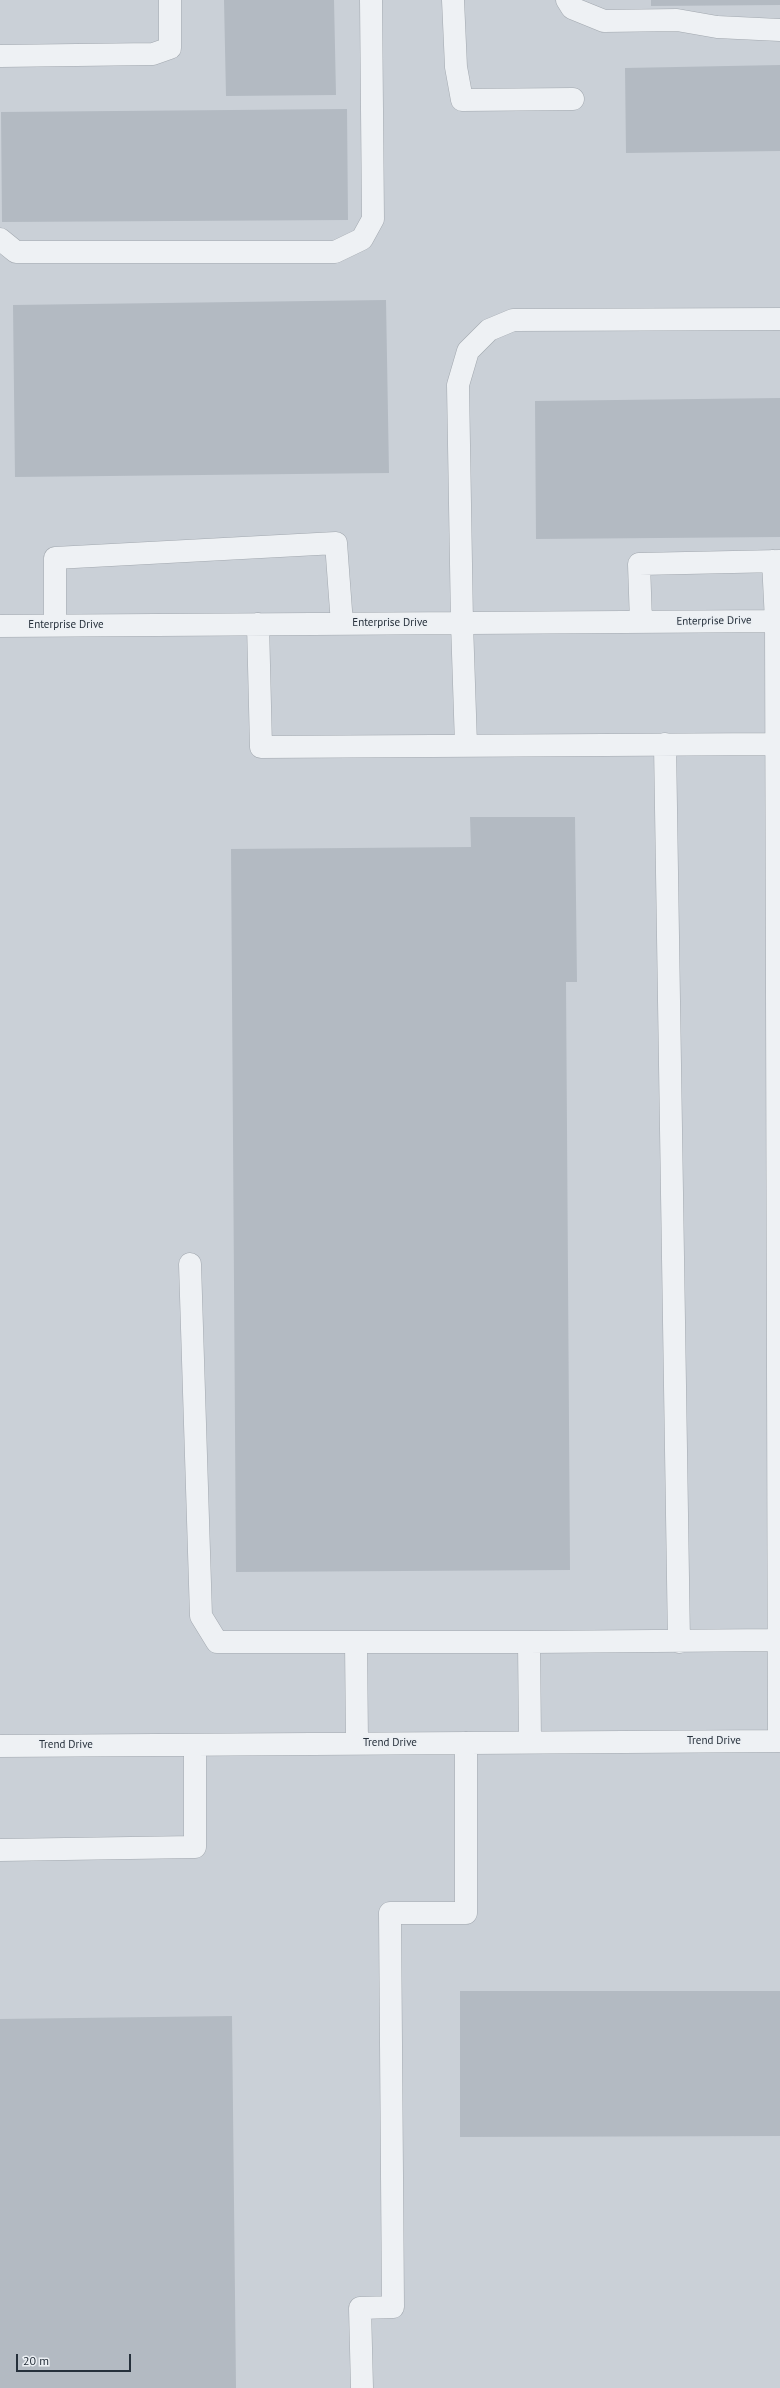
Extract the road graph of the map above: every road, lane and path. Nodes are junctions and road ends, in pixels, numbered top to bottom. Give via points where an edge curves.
1 (170, 0) edge
2 (371, 0) edge
3 (453, 0) edge
4 (567, 0) edge
5 (780, 30) edge
6 (0, 56) edge
7 (573, 99) dead end
8 (0, 239) edge
9 (780, 319) edge
10 (777, 561) edge
11 (778, 621) edge
12 (641, 622) junction
13 (462, 623) junction
14 (258, 624) junction
15 (342, 624) junction
16 (55, 625) junction
17 (0, 626) edge
18 (665, 744) junction
19 (776, 744) junction
20 (466, 745) junction
21 (779, 1005) edge
22 (190, 1264) dead end
23 (779, 1377) edge
24 (779, 1640) junction
25 (356, 1642) junction
26 (529, 1642) junction
27 (679, 1642) junction
28 (779, 1741) edge
29 (530, 1742) junction
30 (357, 1743) junction
31 (466, 1743) junction
32 (195, 1745) junction
33 (0, 1746) edge
34 (0, 1850) edge
35 (362, 2388) edge

1 - 6 street via 170,48 153,54
2 - 8 street via 373,219 362,239 334,252 16,252
3 - 7 street via 456,67 462,100
4 - 5 street via 572,8 604,21 677,20 717,27
9 - 13 street via 513,320 489,330 468,351 458,385
10 - 11 street
10 - 12 street via 639,564
11 - 12 street, Enterprise Drive
11 - 19 street
12 - 13 street, Enterprise Drive
13 - 15 street, Enterprise Drive
13 - 20 street
14 - 15 street, Enterprise Drive
14 - 16 street, Enterprise Drive
14 - 20 street via 261,747
15 - 16 street via 336,543 55,558
16 - 17 street, Enterprise Drive
18 - 19 street
18 - 20 street
18 - 27 street
19 - 21 street
21 - 23 street
22 - 25 street via 201,1616 217,1642
23 - 24 street
24 - 27 street
24 - 28 street
25 - 26 street
25 - 30 street
26 - 27 street
26 - 29 street
28 - 29 street, Trend Drive
29 - 31 street, Trend Drive
30 - 31 street, Trend Drive
30 - 32 street, Trend Drive
31 - 35 street via 466,1913 390,1913 393,2307 360,2308
32 - 33 street, Trend Drive
32 - 34 street via 195,1847

